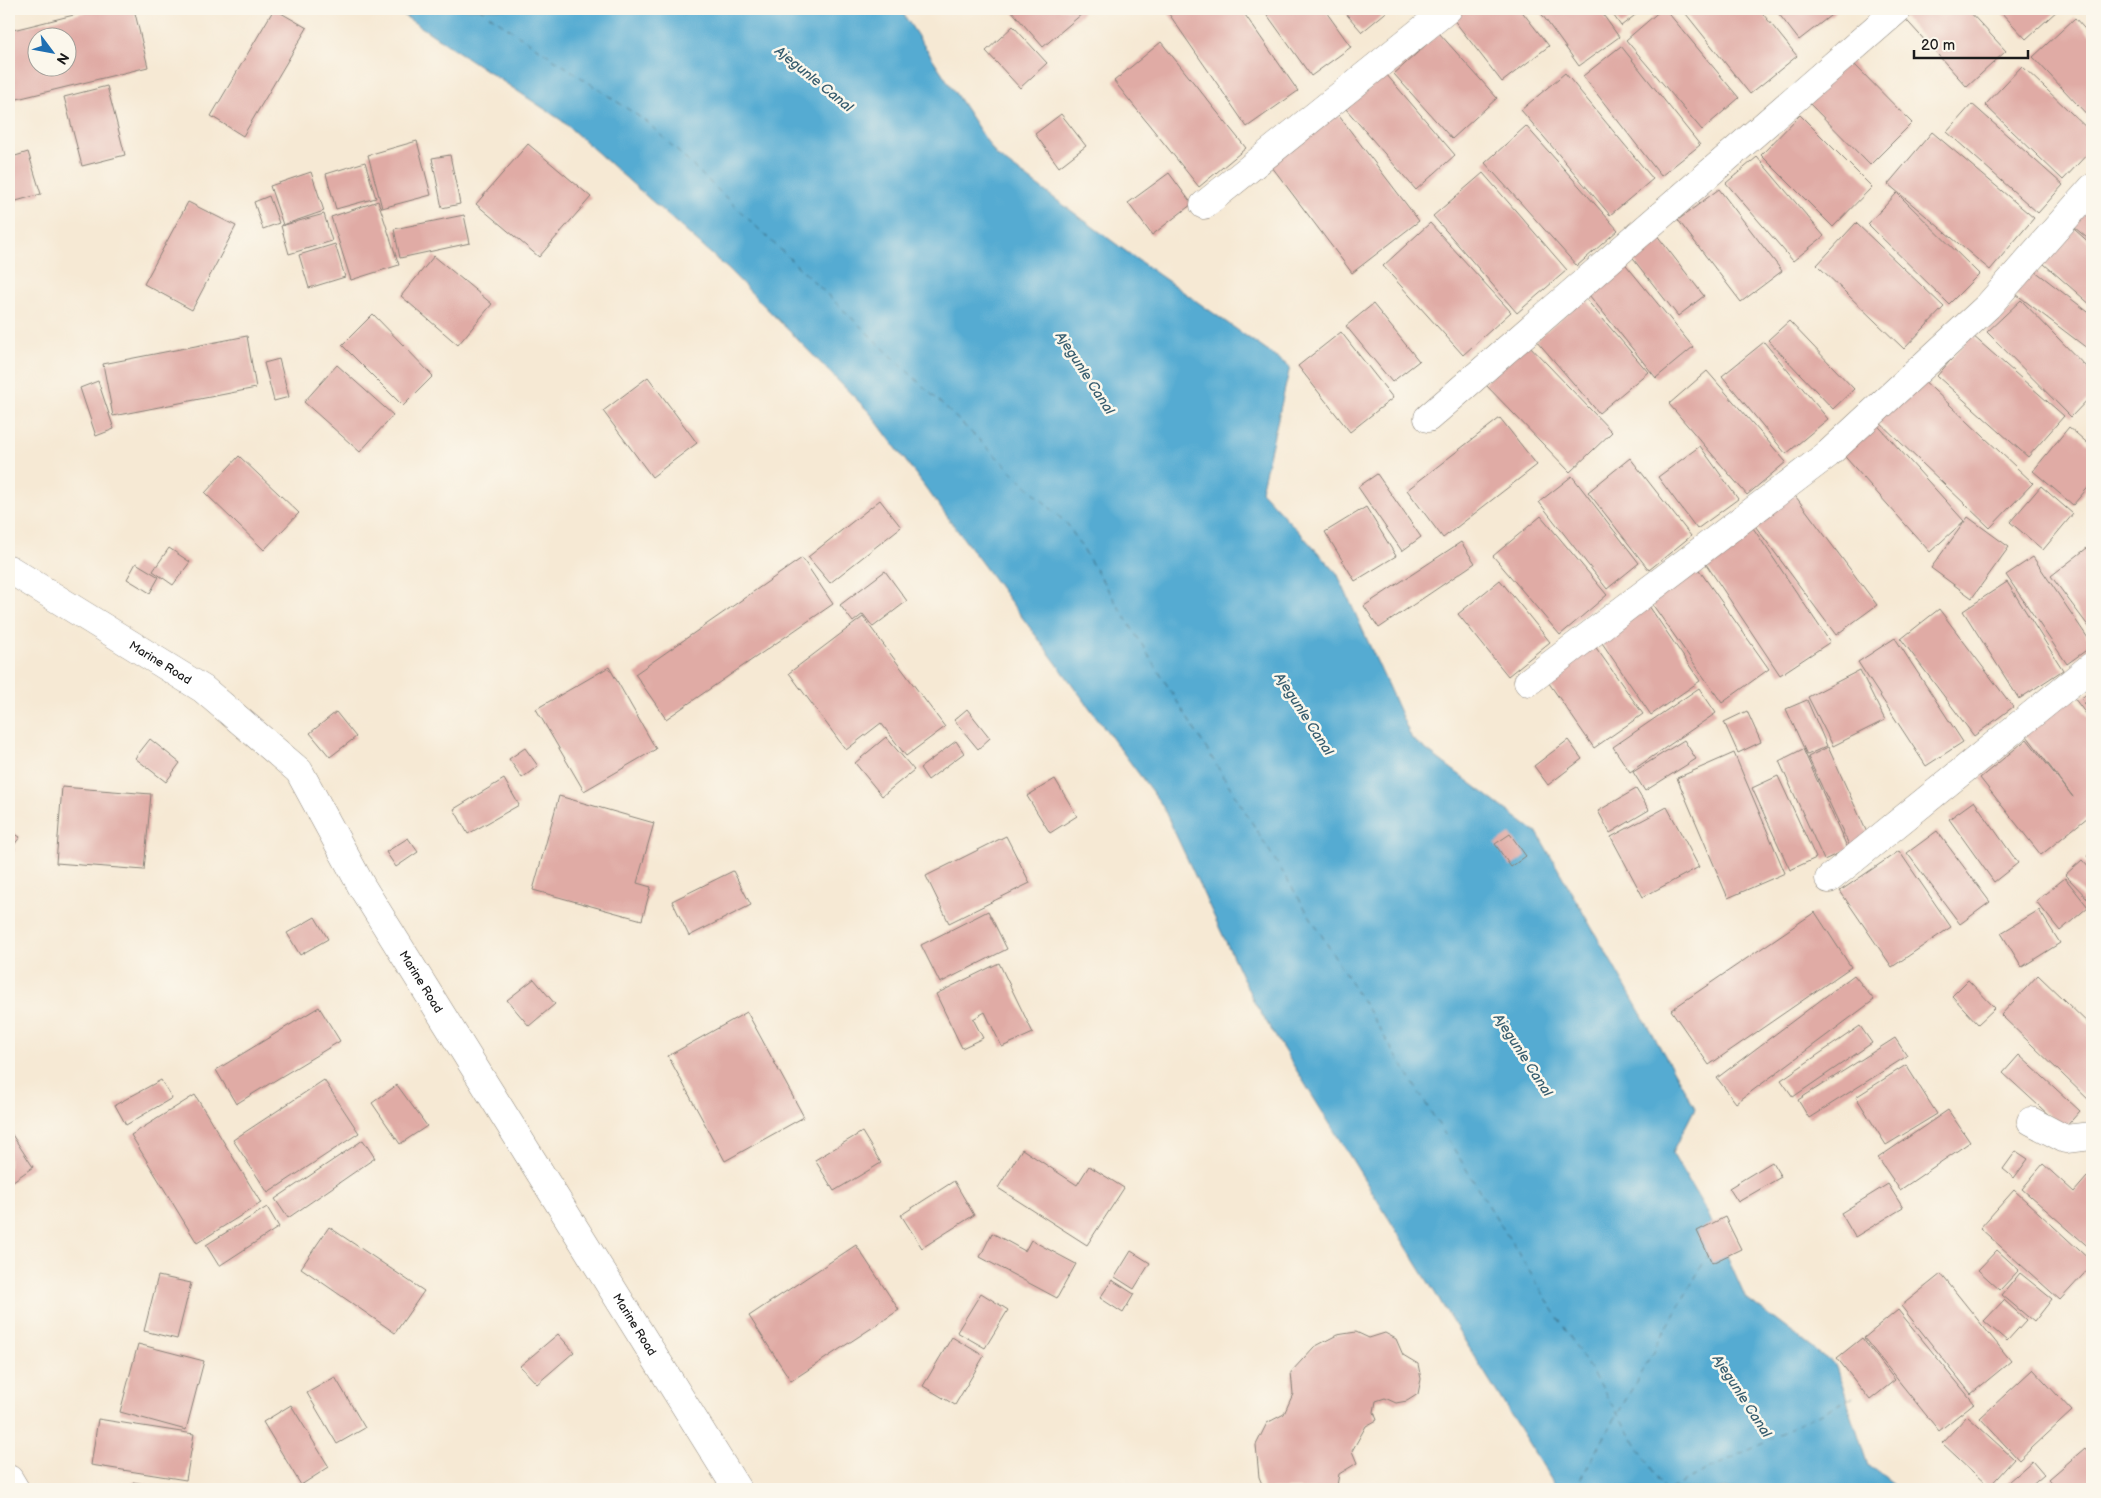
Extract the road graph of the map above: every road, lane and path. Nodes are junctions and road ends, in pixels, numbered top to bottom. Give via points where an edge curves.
1 (1448, 9) edge
2 (1898, 9) edge
3 (2092, 188) edge
4 (1204, 205) dead end
5 (1428, 418) dead end
6 (9, 569) edge
7 (2092, 666) edge
8 (1528, 682) dead end
9 (1829, 879) dead end
10 (2031, 1121) dead end
11 (2092, 1136) edge
12 (9, 1479) edge
13 (15, 1489) edge
14 (737, 1489) edge

1 - 4 street
2 - 5 street
3 - 8 street via 1988,306 1828,454
6 - 14 street, Marine Road via 203,689 299,772 362,887
7 - 9 street
10 - 11 street via 2065,1139
12 - 13 street

